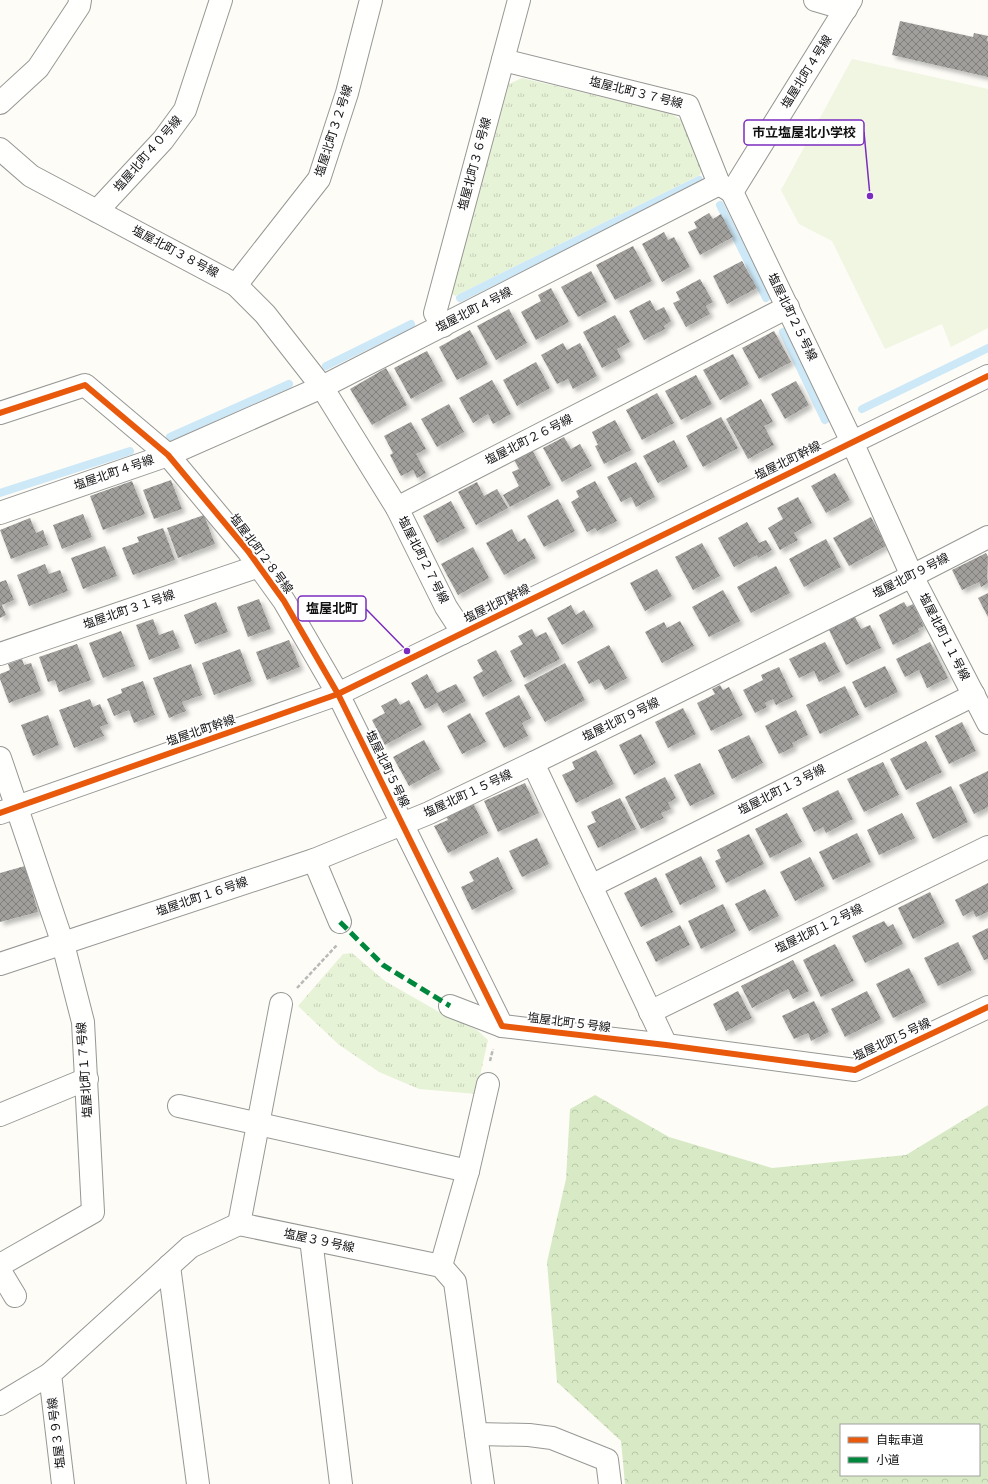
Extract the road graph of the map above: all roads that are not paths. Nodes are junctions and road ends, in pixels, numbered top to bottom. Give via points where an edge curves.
1 (80, 0) edge
2 (221, 0) edge
3 (371, 0) edge
4 (519, 0) edge
5 (815, 0) edge
6 (849, 4) edge
7 (503, 60) junction
8 (0, 103) edge
9 (0, 149) edge
10 (726, 188) junction
11 (97, 212) junction
12 (236, 284) junction
13 (788, 307) junction
14 (443, 326) junction
15 (988, 376) edge
16 (322, 388) junction
17 (0, 413) edge
18 (852, 442) junction
19 (168, 455) junction
20 (397, 508) junction
21 (0, 513) edge
22 (988, 537) edge
23 (259, 566) junction
24 (912, 576) junction
25 (463, 633) junction
26 (0, 654) edge
27 (338, 694) junction
28 (974, 695) junction
29 (988, 723) edge
30 (0, 758) edge
31 (533, 763) junction
32 (8, 810) edge
33 (402, 824) junction
34 (988, 847) edge
35 (314, 860) junction
36 (591, 886) junction
37 (340, 933) road end
38 (63, 944) junction
39 (0, 964) edge
40 (281, 1004) road end
41 (450, 1006) dead end
42 (988, 1007) edge
43 (650, 1012) junction
44 (502, 1026) junction
45 (666, 1045) junction
46 (87, 1079) junction
47 (488, 1084) dead end
48 (180, 1106) dead end
49 (0, 1115) edge
50 (258, 1123) junction
51 (468, 1171) junction
52 (239, 1224) junction
53 (311, 1239) junction
54 (0, 1265) edge
55 (169, 1266) junction
56 (441, 1266) junction
57 (0, 1271) edge
58 (15, 1296) dead end
59 (50, 1374) junction
60 (0, 1404) edge
61 (476, 1434) junction
62 (63, 1484) edge
63 (198, 1484) edge
64 (341, 1484) edge
65 (483, 1484) edge
66 (610, 1484) edge

1 - 8 street via 79,6 38,68
2 - 11 street, 塩屋北町４０号線 via 186,110 163,140
3 - 12 street, 塩屋北町３２号線 via 347,93 319,179
4 - 7 street, 塩屋北町３６号線
5 - 6 street
6 - 10 street, 塩屋北町４号線
7 - 10 street, 塩屋北町３７号線 via 688,106
7 - 14 street, 塩屋北町３６号線 via 436,313
9 - 11 street, 塩屋北町３８号線 via 31,176
10 - 13 street, 塩屋北町２５号線
10 - 14 street, 塩屋北町４号線
11 - 12 street, 塩屋北町３８号線
12 - 16 street, 塩屋北町３８号線 via 265,314
13 - 18 street, 塩屋北町２５号線
13 - 20 street, 塩屋北町２６号線
14 - 16 street, 塩屋北町４号線
15 - 18 street, 塩屋北町幹線
16 - 19 street, 塩屋北町４号線
16 - 20 street
17 - 19 street, 塩屋北町２８号線 via 85,385
18 - 24 street, 塩屋北町１１号線
18 - 25 street, 塩屋北町幹線
19 - 21 street, 塩屋北町４号線
19 - 23 street, 塩屋北町２８号線
20 - 25 street, 塩屋北町２７号線 via 446,607
22 - 24 street, 塩屋北町９号線
23 - 26 street, 塩屋北町３１号線
23 - 27 street, 塩屋北町２８号線 via 284,601
24 - 28 street, 塩屋北町１１号線
24 - 31 street, 塩屋北町９号線
25 - 27 street, 塩屋北町幹線
27 - 32 street, 塩屋北町幹線
27 - 33 street, 塩屋北町５号線
28 - 29 street, 塩屋北町１１号線
28 - 36 street, 塩屋北町１３号線
30 - 32 street, 塩屋北町１７号線
31 - 33 street, 塩屋北町１５号線
31 - 36 street
32 - 38 street, 塩屋北町１７号線
33 - 35 street, 塩屋北町１６号線
33 - 44 street, 塩屋北町５号線
34 - 43 street, 塩屋北町１２号線
35 - 37 street
35 - 38 street, 塩屋北町１６号線
36 - 43 street
38 - 39 street, 塩屋北町１６号線
38 - 46 street, 塩屋北町１７号線 via 83,1022
40 - 50 street
41 - 44 street
42 - 45 street, 塩屋北町５号線 via 854,1070
43 - 45 street
44 - 45 street, 塩屋北町５号線
46 - 49 street
46 - 54 street, 塩屋北町１７号線 via 93,1212
47 - 51 street
48 - 50 street
50 - 51 street
50 - 52 street
51 - 56 street
52 - 53 street, 塩屋３９号線
52 - 55 street via 190,1247
53 - 56 street, 塩屋３９号線
53 - 64 street
55 - 59 street
55 - 63 street
56 - 61 street via 455,1282
57 - 58 street
59 - 60 street
59 - 62 street, 塩屋３９号線
61 - 65 street
61 - 66 street via 552,1438 607,1460

